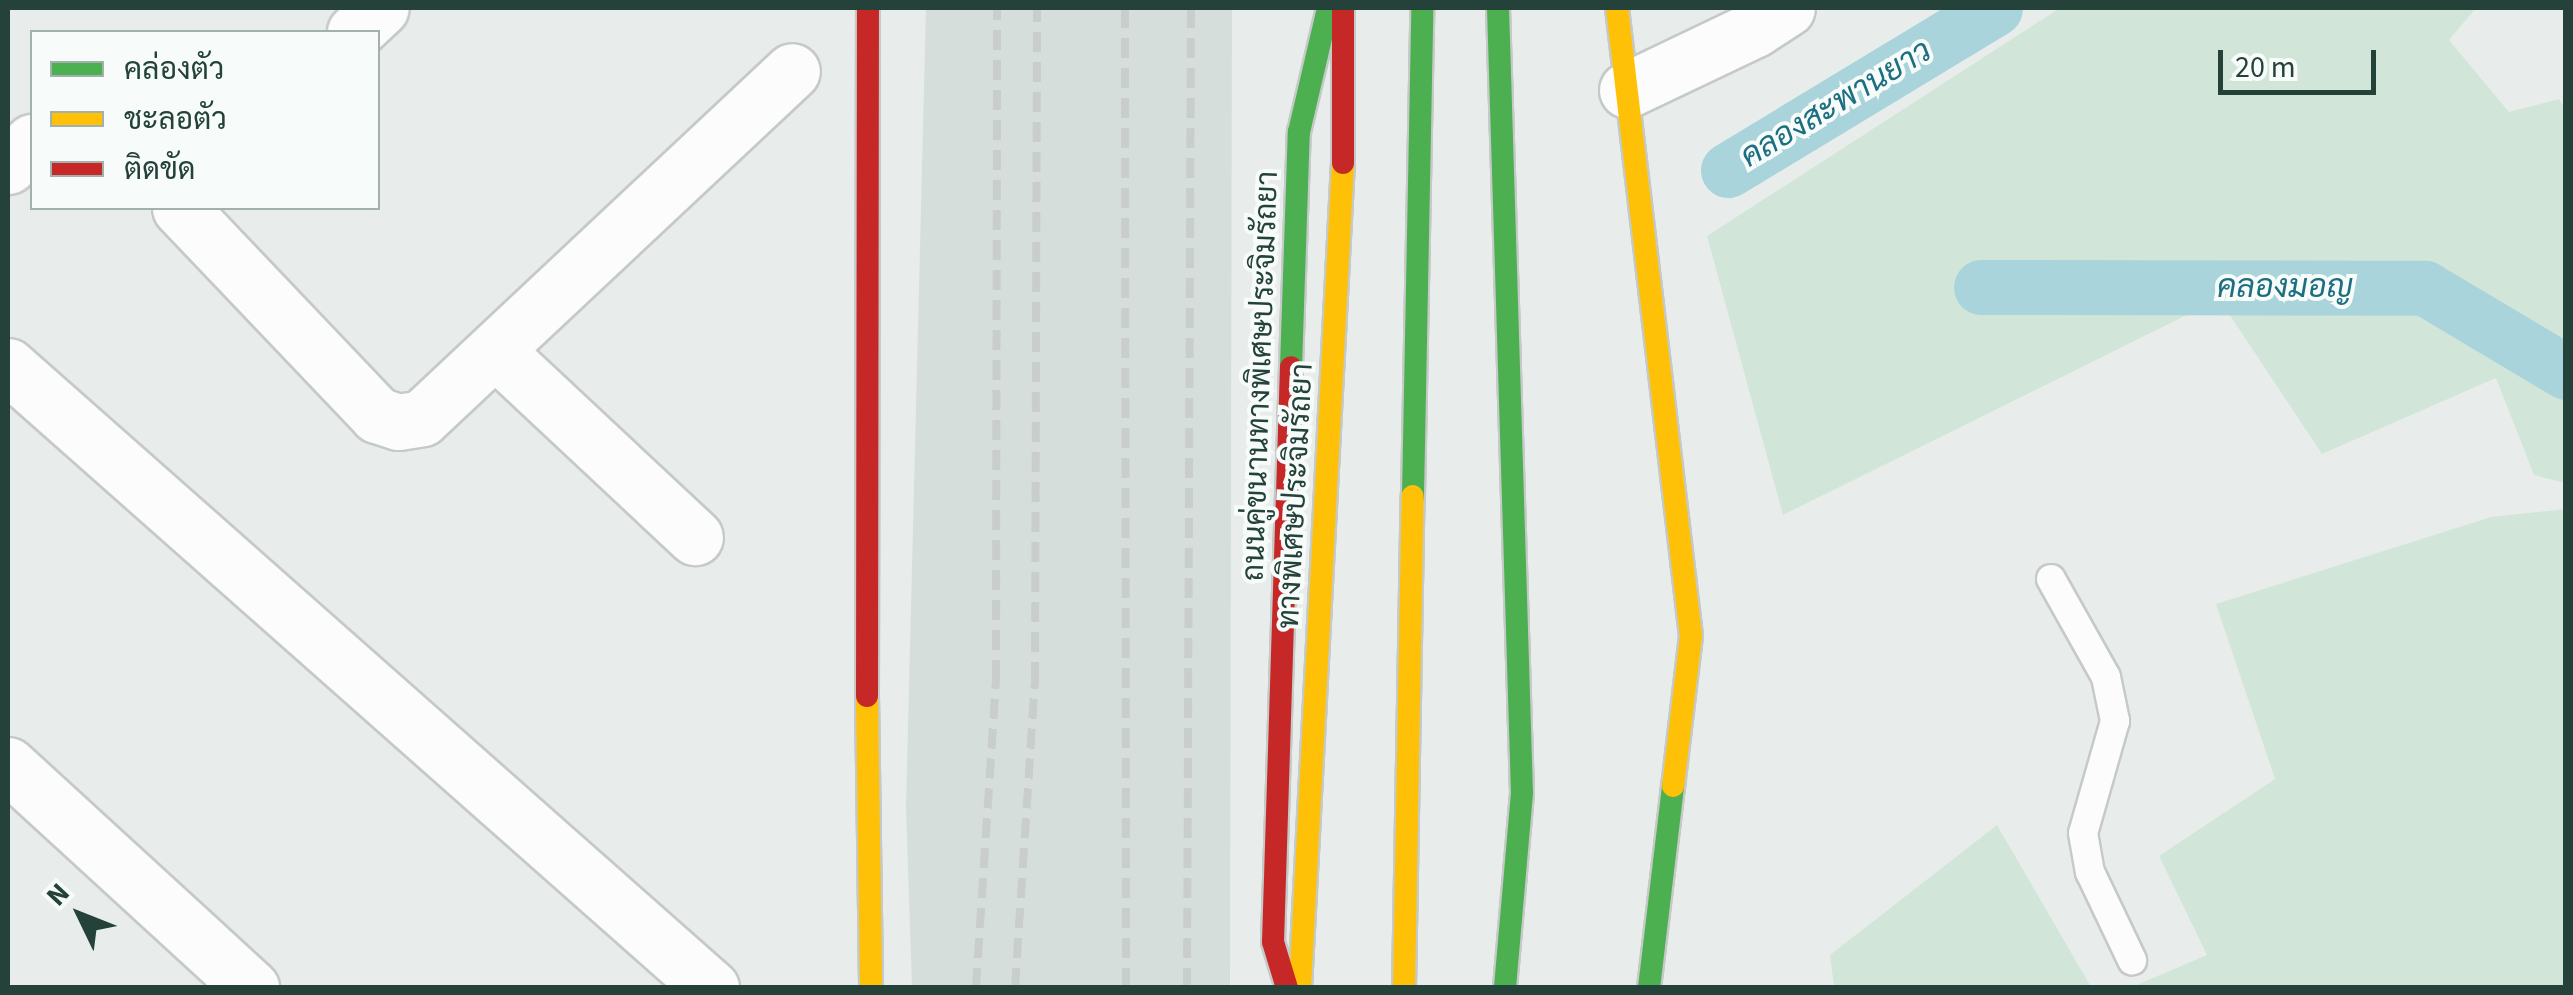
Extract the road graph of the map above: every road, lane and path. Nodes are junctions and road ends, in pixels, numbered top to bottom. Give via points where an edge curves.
1 (381, 8) edge
2 (868, 8) edge
3 (1328, 8) edge
4 (1343, 8) edge
5 (1422, 8) edge
6 (1498, 8) edge
7 (1617, 8) edge
8 (1762, 15) edge
9 (357, 30) edge
10 (792, 71) dead end
11 (1627, 90) junction
12 (30, 144) edge
13 (8, 166) edge
14 (182, 210) edge
15 (498, 352) junction
16 (8, 366) edge
17 (695, 538) dead end
18 (2050, 579) dead end
19 (8, 765) edge
20 (2132, 960) dead end
21 (251, 988) edge
22 (711, 988) edge
23 (871, 988) edge
24 (1287, 988) edge
25 (1300, 988) edge
26 (1404, 988) edge
27 (1505, 988) edge
28 (1649, 988) edge

1 - 9 street
2 - 23 main road
3 - 24 main road, ถนนคู่ขนานทางพิเศษประจิมรัถยา via 1299,132 1273,942
4 - 25 main road, ทางพิเศษประจิมรัถยา via 1343,166
5 - 26 main road
6 - 27 main road via 1522,793
7 - 11 main road
8 - 11 street
10 - 15 street
11 - 28 main road via 1691,636
12 - 13 street
14 - 15 street via 377,415 398,422 422,418
15 - 17 street
16 - 22 street
18 - 20 lane via 2106,678 2115,721 2083,833 2090,872
19 - 21 street

